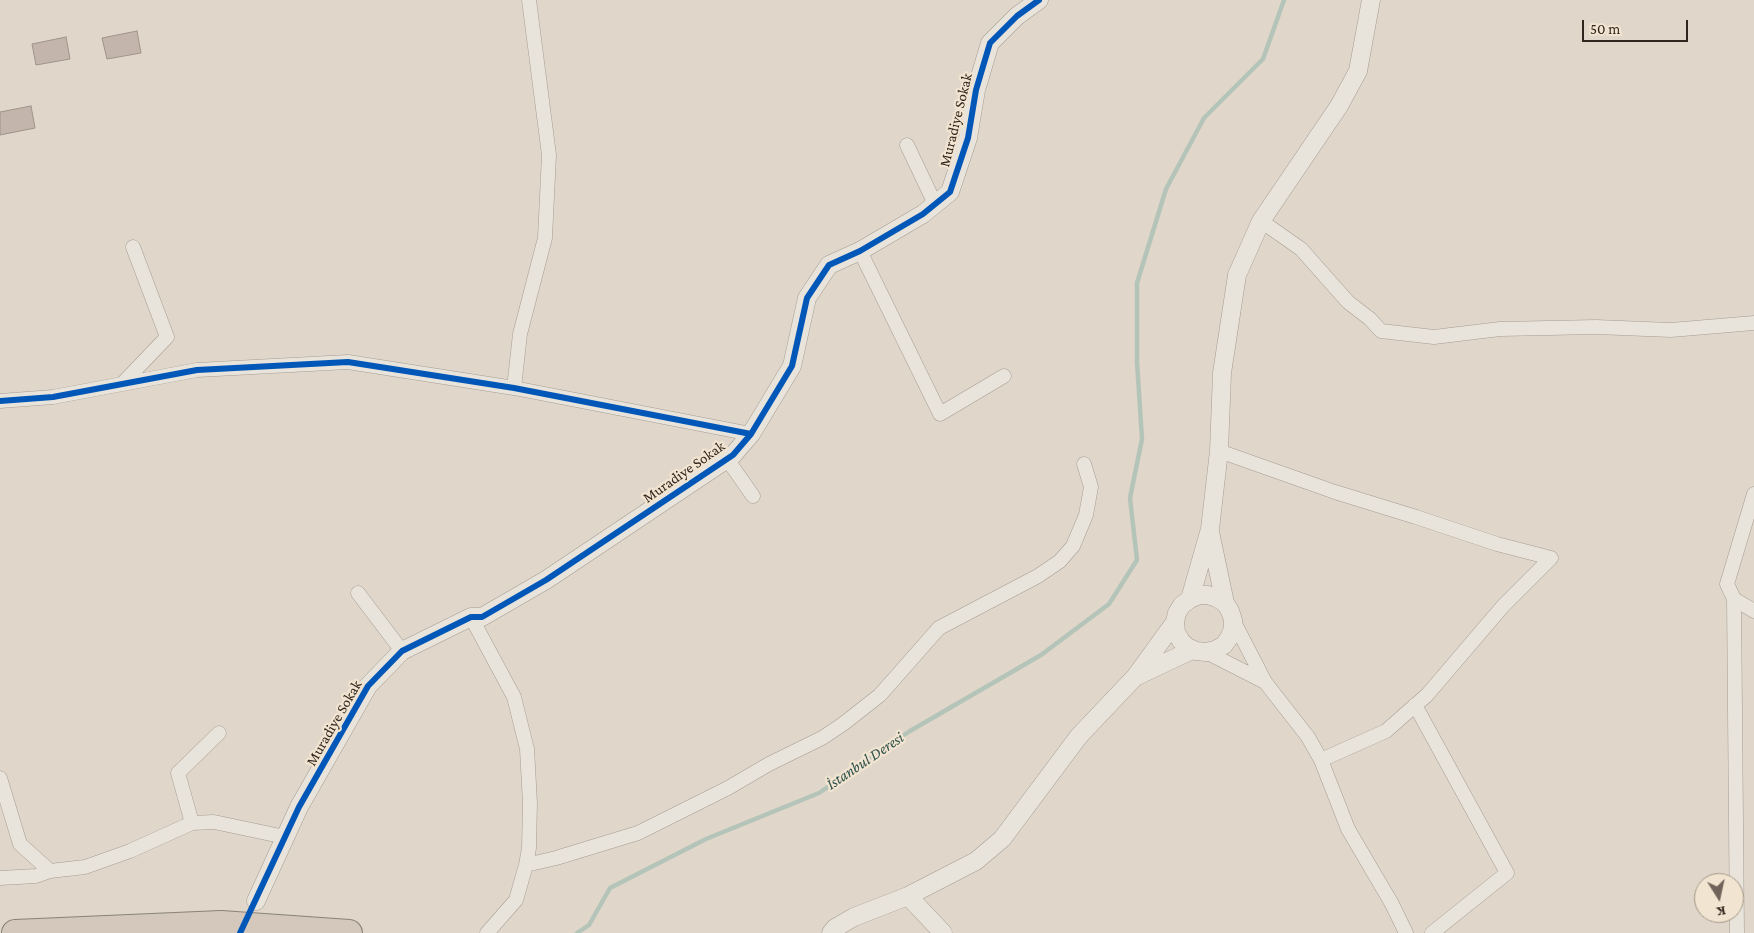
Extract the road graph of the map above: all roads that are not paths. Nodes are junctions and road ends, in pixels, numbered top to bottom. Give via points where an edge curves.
1 (529, 0) edge
2 (1039, 0) edge
3 (1371, 0) edge
4 (1014, 8) edge
5 (907, 144) dead end
6 (935, 204) junction
7 (1261, 221) junction
8 (133, 247) dead end
9 (860, 251) junction
10 (1754, 323) edge
11 (1004, 376) dead end
12 (122, 384) junction
13 (514, 388) junction
14 (0, 401) edge
15 (751, 434) junction
16 (1219, 452) junction
17 (727, 459) junction
18 (1084, 464) dead end
19 (1754, 494) edge
20 (753, 496) dead end
21 (1210, 529) junction
22 (358, 593) dead end
23 (1190, 599) junction
24 (1734, 599) junction
25 (1225, 603) junction
26 (1754, 611) edge
27 (471, 617) junction
28 (1233, 620) junction
29 (1175, 622) junction
30 (1199, 651) junction
31 (402, 652) junction
32 (1135, 677) junction
33 (1265, 682) junction
34 (1415, 705) junction
35 (219, 733) dead end
36 (1320, 760) junction
37 (0, 778) edge
38 (192, 823) junction
39 (285, 837) junction
40 (526, 865) junction
41 (50, 871) junction
42 (0, 878) edge
43 (908, 896) junction
44 (256, 901) dead end
45 (15, 933) edge
46 (348, 933) edge
47 (488, 933) edge
48 (830, 933) edge
49 (943, 933) edge
50 (1406, 933) edge
51 (1432, 933) edge
52 (1737, 933) edge

1 - 13 street via 549,155 545,238 520,334
2 - 4 street, Muradiye Sokak
3 - 7 street via 1358,72 1339,106
4 - 6 street, Muradiye Sokak via 990,43 976,90 968,138 950,192
5 - 6 street
6 - 9 street, Muradiye Sokak
7 - 10 street via 1301,249 1348,302 1381,331 1434,337 1500,329 1596,327 1671,330
7 - 16 street via 1236,275 1222,373
8 - 12 street via 167,338
9 - 11 street via 940,414
9 - 15 street, Muradiye Sokak via 829,265 806,298 792,366
12 - 13 street via 197,370 348,362
12 - 14 street
13 - 15 street
15 - 17 street, Muradiye Sokak
16 - 21 street
16 - 34 street via 1497,544 1551,558 1503,606
17 - 20 street
17 - 27 street, Muradiye Sokak via 546,580 482,617
18 - 40 street via 1091,487 1086,515 1073,546 1060,561 939,628 880,695 843,724 728,788 638,833
19 - 24 street via 1727,584
21 - 23 street
21 - 25 street
22 - 31 street
23 - 25 street via 1208,595
23 - 29 street via 1182,605
24 - 26 street
24 - 52 street
25 - 28 street
27 - 31 street, Muradiye Sokak
27 - 40 street via 514,697 523,729 530,803
28 - 30 street via 1233,629 1224,645 1215,650
28 - 33 street
29 - 30 street via 1181,641
29 - 32 street
30 - 32 street
30 - 33 street
31 - 39 street, Muradiye Sokak via 368,686
32 - 43 street via 1079,736 1002,839 976,861
33 - 36 street via 1308,737
34 - 36 street via 1386,731
34 - 51 street via 1507,872
35 - 38 street via 178,773
36 - 50 street via 1348,829
37 - 41 street via 20,844
38 - 39 street via 214,822
38 - 41 street via 85,867
39 - 44 street, Muradiye Sokak
40 - 47 street via 516,900
41 - 42 street via 36,876
43 - 48 street via 854,917
43 - 49 street
45 - 46 highway via 222,924

